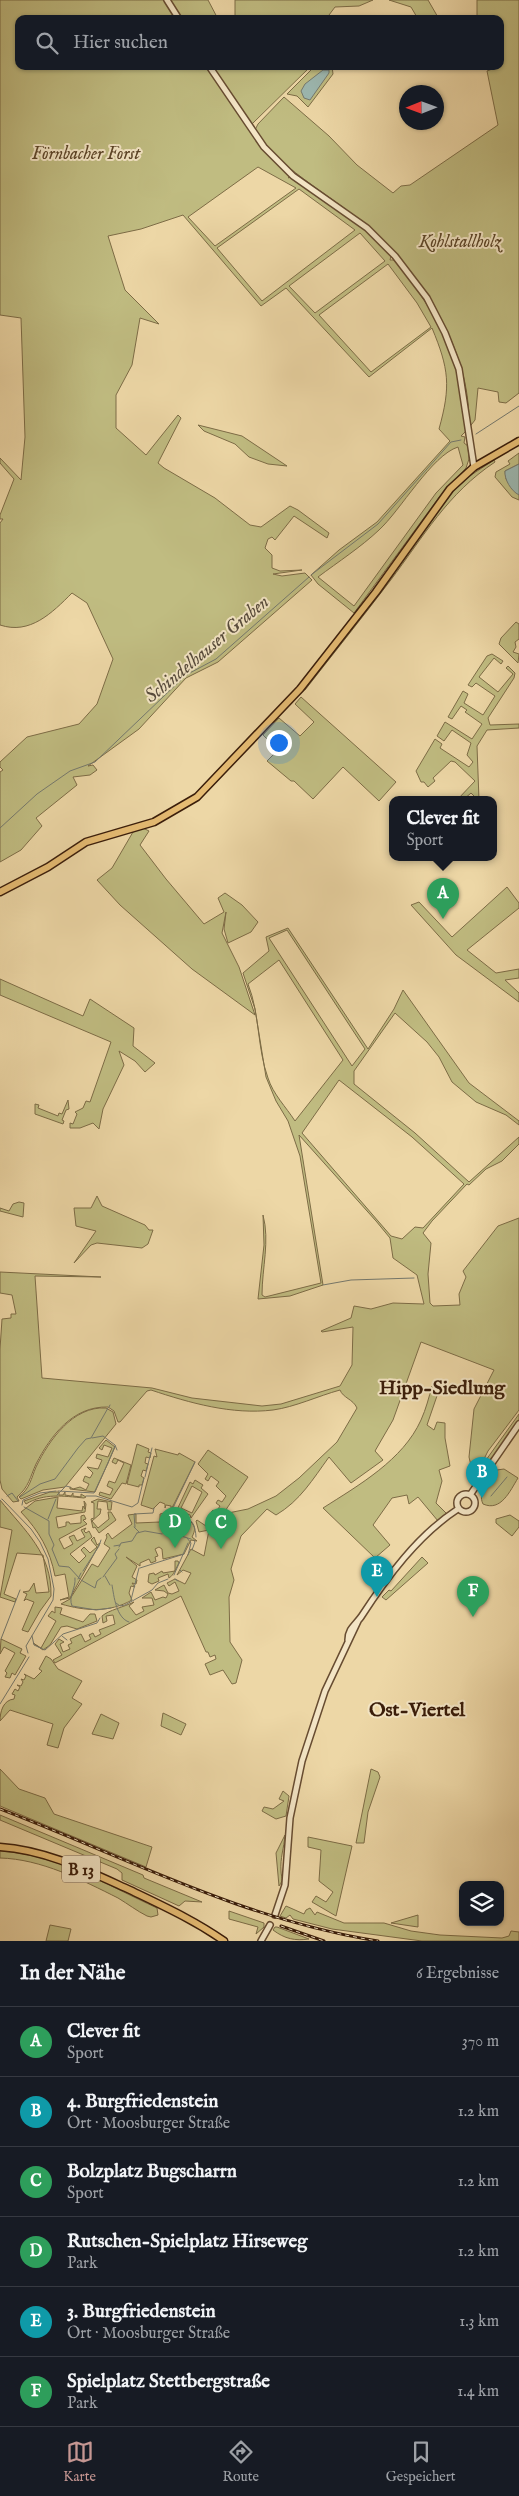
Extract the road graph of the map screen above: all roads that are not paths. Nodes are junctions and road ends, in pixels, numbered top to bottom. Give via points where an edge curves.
1 (167, 0) edge
2 (176, 15) edge
3 (212, 70) edge
4 (519, 442) edge
5 (474, 467) junction
6 (0, 892) edge
7 (519, 1424) edge
8 (470, 1495) junction
9 (458, 1509) junction
10 (0, 1847) edge
11 (275, 1915) dead end
12 (270, 1925) dead end
13 (224, 1941) edge
14 (261, 1941) edge

1 - 2 street
3 - 5 street via 264,147 293,176 367,228 395,256 427,298 446,333 459,369
4 - 5 main road
5 - 6 main road via 444,496 376,592 279,711 204,790 187,804 154,822 86,842 48,867
7 - 8 street
8 - 9 street via 459,1497
8 - 9 street via 475,1501 472,1510 464,1512
9 - 11 street via 401,1562 349,1633 316,1713 302,1761 291,1812 285,1885
10 - 13 main road, B 13 via 65,1861 186,1916
12 - 14 street

